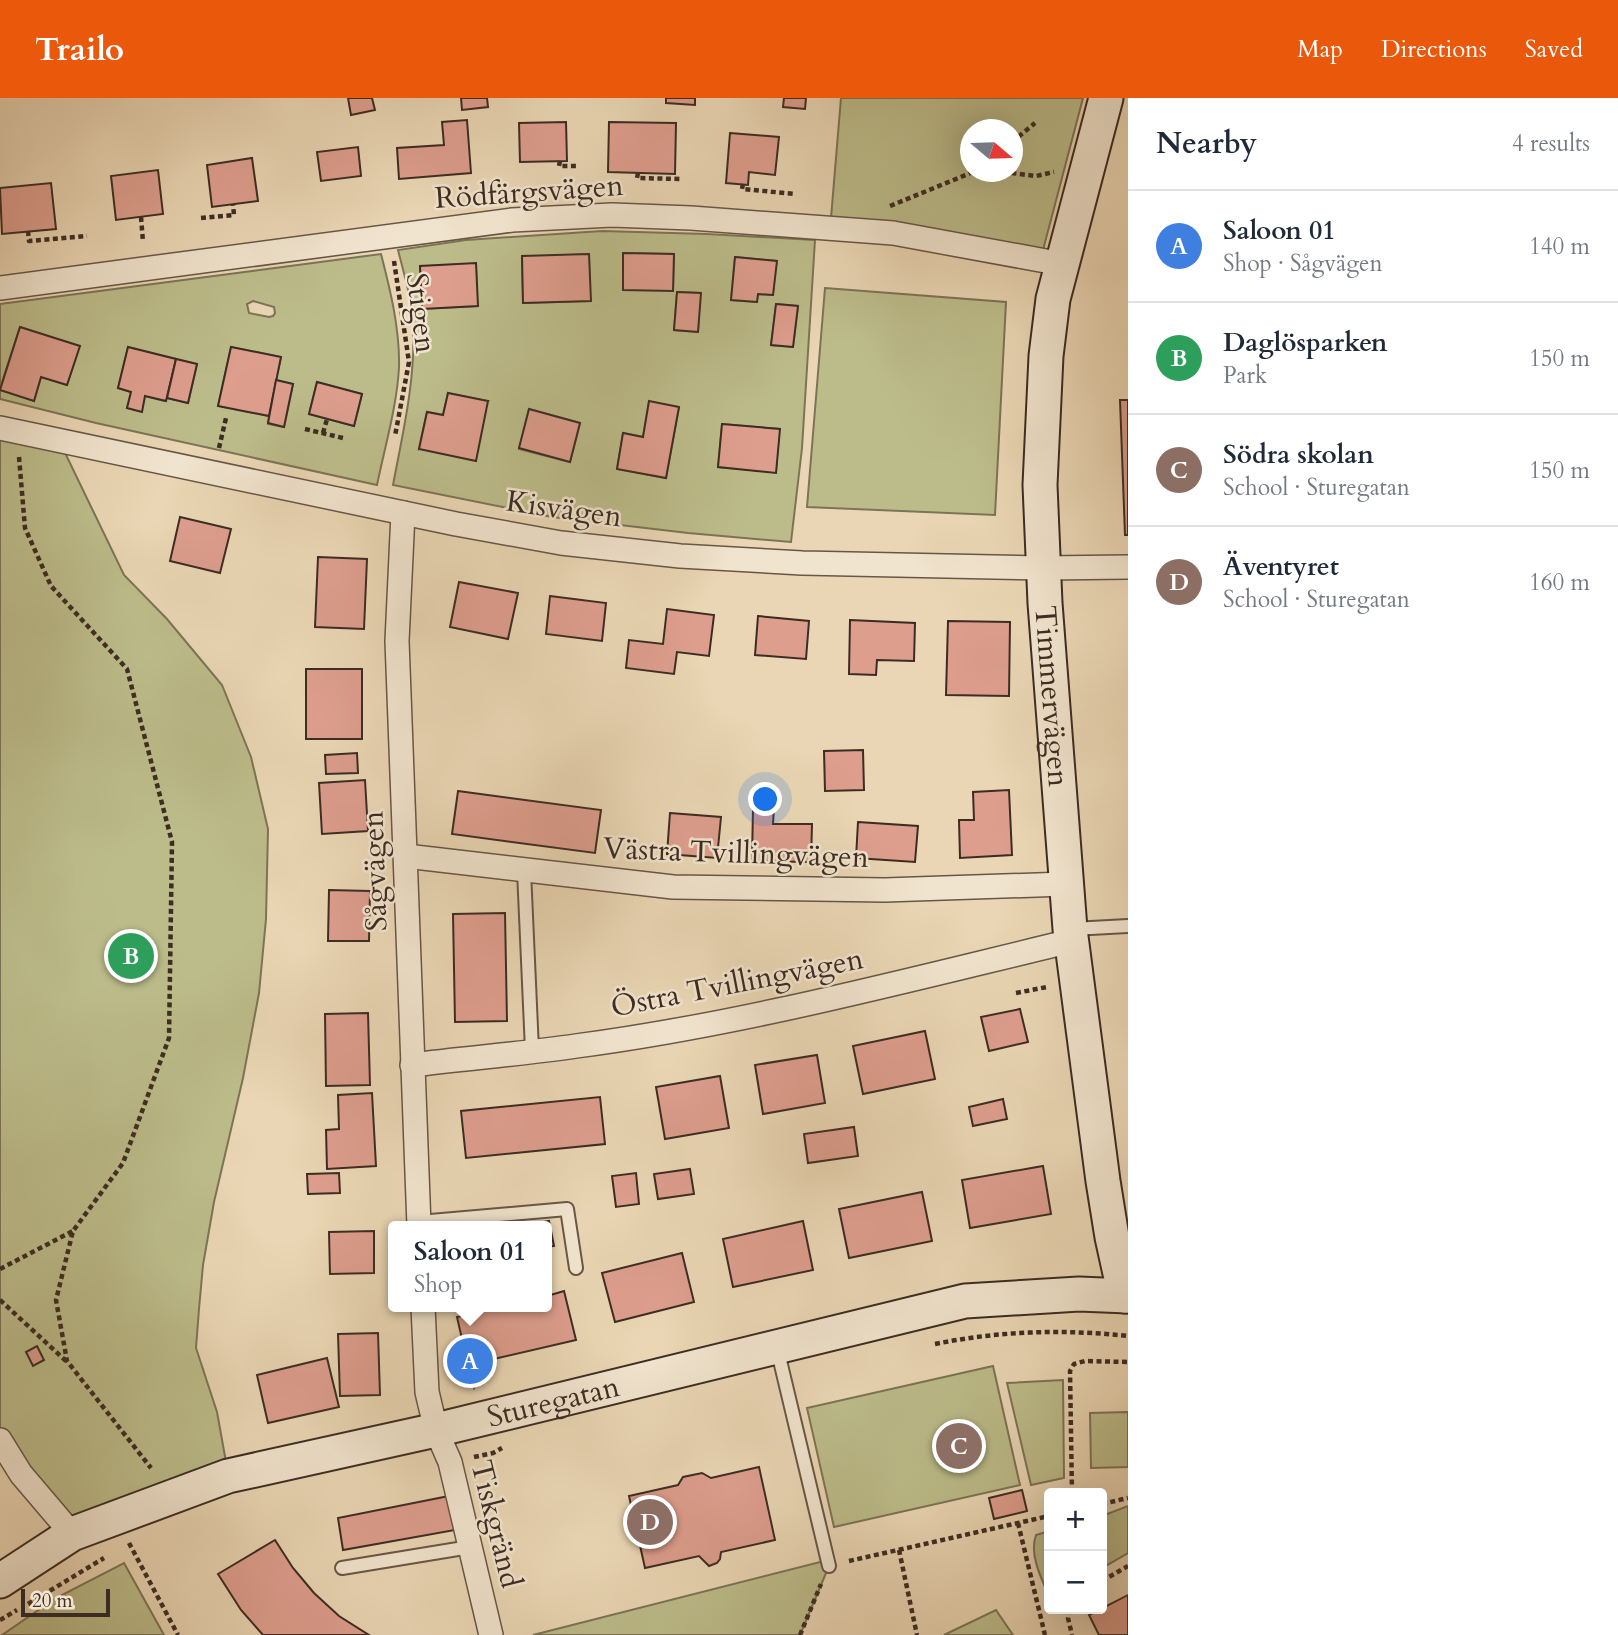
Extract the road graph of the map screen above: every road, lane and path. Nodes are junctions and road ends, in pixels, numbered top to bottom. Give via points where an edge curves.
1 (1106, 98) edge
2 (1035, 123) dead end
3 (1023, 133) edge
4 (560, 161) dead end
5 (1088, 164) junction
6 (576, 166) dead end
7 (638, 173) dead end
8 (1023, 174) edge
9 (960, 177) edge
10 (680, 179) dead end
11 (743, 184) dead end
12 (796, 194) dead end
13 (233, 204) dead end
14 (201, 218) dead end
15 (845, 229) junction
16 (28, 232) dead end
17 (87, 236) dead end
18 (390, 236) junction
19 (1062, 264) junction
20 (0, 288) edge
21 (327, 419) dead end
22 (305, 429) dead end
23 (8, 430) edge
24 (323, 433) junction
25 (395, 436) dead end
26 (343, 438) dead end
27 (402, 513) junction
28 (1128, 567) edge
29 (1045, 568) junction
30 (406, 856) junction
31 (524, 871) junction
32 (1065, 884) junction
33 (1128, 926) edge
34 (1071, 935) junction
35 (1058, 985) dead end
36 (1016, 993) dead end
37 (532, 1050) junction
38 (412, 1065) junction
39 (419, 1221) edge
40 (449, 1221) edge
41 (73, 1231) junction
42 (576, 1268) dead end
43 (0, 1269) edge
44 (1127, 1296) edge
45 (0, 1300) edge
46 (423, 1312) edge
47 (777, 1346) junction
48 (67, 1362) junction
49 (1128, 1362) edge
50 (436, 1430) junction
51 (0, 1440) edge
52 (151, 1468) dead end
53 (1072, 1488) edge
54 (1128, 1498) edge
55 (1107, 1503) edge
56 (1044, 1517) edge
57 (1017, 1523) junction
58 (72, 1535) junction
59 (139, 1538) dead end
60 (470, 1547) junction
61 (899, 1550) junction
62 (105, 1557) dead end
63 (829, 1566) junction
64 (1128, 1566) edge
65 (342, 1568) dead end
66 (1107, 1578) edge
67 (0, 1581) edge
68 (1068, 1614) edge
69 (0, 1620) edge
70 (178, 1635) edge
71 (491, 1635) edge
72 (800, 1635) edge
73 (917, 1635) edge
74 (1045, 1635) edge
75 (1072, 1635) edge

1 - 5 street, Timmervägen
2 - 3 path
4 - 6 path via 559,166
5 - 8 path via 1036,176
5 - 19 street, Timmervägen
7 - 10 path via 638,178
9 - 15 path via 854,221
11 - 12 path via 742,189
13 - 14 path via 234,215
15 - 18 street, Rödfärgsvägen via 612,215 512,220
15 - 19 street, Rödfärgsvägen via 932,239
16 - 17 path via 29,241
18 - 20 street, Rödfärgsvägen
18 - 25 path, Stigen via 409,362
19 - 29 street, Timmervägen via 1046,356 1040,485
21 - 24 path
22 - 24 path
23 - 27 street, Kisvägen
23 - 41 path via 25,528 51,586 127,668 172,842 169,1038 123,1163
24 - 26 path
27 - 29 street, Kisvägen via 561,543 680,556
27 - 30 street, Sågvägen via 397,641
28 - 29 street, Kisvägen
29 - 32 street, Timmervägen
30 - 31 street, Västra Tvillingvägen
30 - 38 street, Sågvägen
31 - 32 street, Västra Tvillingvägen via 647,885 748,890
31 - 37 lane
32 - 34 street, Timmervägen
33 - 34 lane
34 - 37 street, Östra Tvillingvägen via 848,995 575,1047
34 - 44 street, Timmervägen via 1103,1181
35 - 36 path
37 - 38 street, Östra Tvillingvägen
38 - 39 street, Sågvägen
40 - 42 lane via 567,1209
41 - 43 path
41 - 48 path via 56,1300
44 - 47 street, Sturegatan via 965,1301
45 - 48 path
46 - 50 street via 427,1392
47 - 50 street, Sturegatan
47 - 63 lane
48 - 52 path
49 - 53 path via 1085,1361 1074,1364 1070,1371
50 - 58 street, Sturegatan via 228,1476
50 - 60 street, Tiskgränd via 450,1462
51 - 58 street via 21,1474
54 - 55 path
56 - 57 path
57 - 61 path
57 - 74 path
58 - 67 street, Sturegatan
59 - 70 path via 129,1543
60 - 65 lane
60 - 71 street, Tiskgränd
61 - 63 path
61 - 73 path
62 - 69 path
63 - 72 path
64 - 66 path
68 - 75 path

